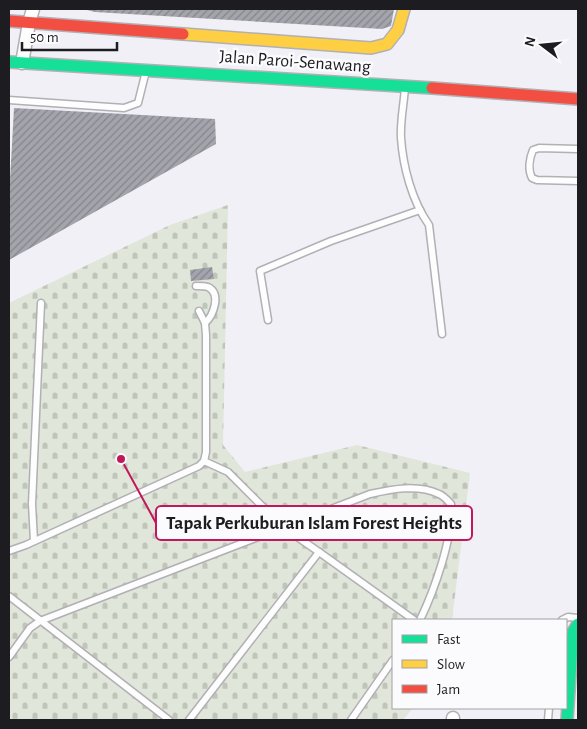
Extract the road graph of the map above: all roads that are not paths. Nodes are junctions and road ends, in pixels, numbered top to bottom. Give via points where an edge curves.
1 (33, 9) edge
2 (404, 9) edge
3 (9, 21) edge
4 (29, 23) junction
5 (9, 62) edge
6 (22, 63) junction
7 (147, 70) junction
8 (405, 86) junction
9 (578, 99) edge
10 (9, 100) edge
11 (578, 149) edge
12 (578, 182) edge
13 (420, 210) junction
14 (196, 286) dead end
15 (41, 303) dead end
16 (199, 312) dead end
17 (268, 320) dead end
18 (205, 323) junction
19 (442, 334) dead end
20 (204, 460) junction
21 (283, 527) junction
22 (34, 541) junction
23 (9, 550) edge
24 (319, 552) junction
25 (9, 596) edge
26 (578, 618) edge
27 (413, 619) edge
28 (420, 619) edge
29 (564, 619) edge
30 (40, 621) junction
31 (578, 624) edge
32 (9, 657) edge
33 (392, 661) edge
34 (169, 720) edge
35 (189, 720) edge
36 (351, 720) edge
37 (567, 720) edge

1 - 4 street
2 - 4 main road via 398,30 387,44 372,48
3 - 4 main road
4 - 6 street
5 - 6 main road, Jalan Paroi-Senawang
6 - 7 main road, Jalan Paroi-Senawang
7 - 8 main road, Jalan Paroi-Senawang
7 - 10 lane via 138,103 124,108
8 - 9 main road, Jalan Paroi-Senawang
8 - 13 lane via 401,137 409,179
11 - 12 lane via 533,150 530,172 536,180
13 - 17 lane via 331,241 260,271
13 - 19 lane via 429,225
14 - 18 lane via 208,287 216,299
15 - 22 lane via 32,504
16 - 18 lane
18 - 20 lane
20 - 21 lane via 228,472
20 - 22 lane via 199,466
21 - 24 lane
21 - 28 lane via 370,494 396,488 423,489 441,494 451,504 452,518 442,562
21 - 30 lane
22 - 23 lane
24 - 27 lane
24 - 35 lane
25 - 30 lane
26 - 29 lane
30 - 32 lane via 30,628
30 - 34 lane
31 - 37 main road via 573,632
33 - 36 lane

